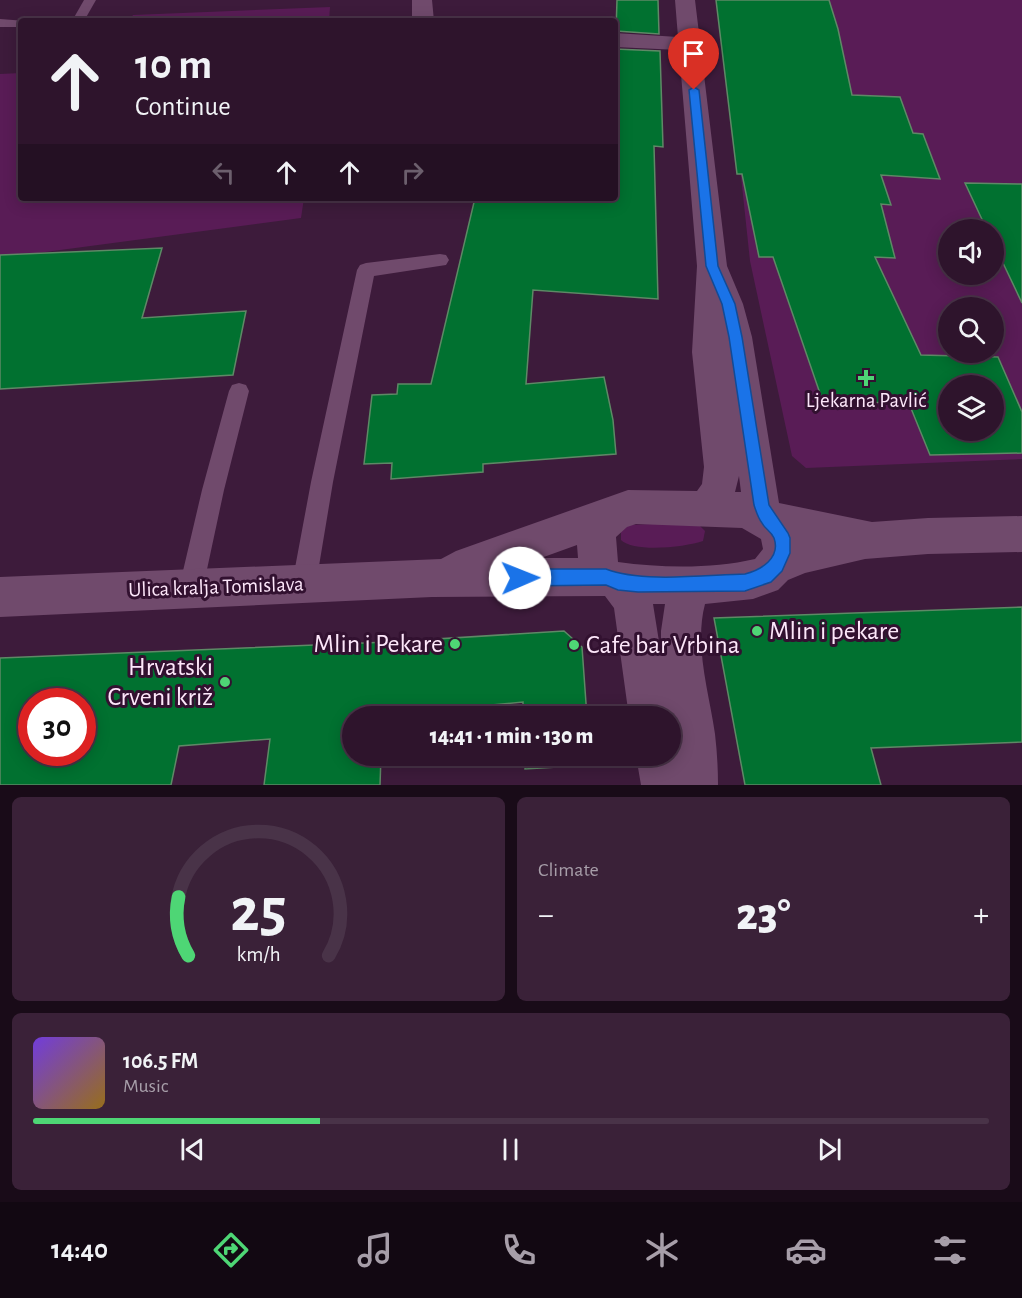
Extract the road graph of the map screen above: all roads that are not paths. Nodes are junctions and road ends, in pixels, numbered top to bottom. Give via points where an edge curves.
1 (90, 0) edge
2 (685, 0) edge
3 (80, 18) edge
4 (0, 23) edge
5 (18, 23) edge
6 (618, 40) edge
7 (689, 44) junction
8 (440, 260) dead end
9 (712, 266) junction
10 (239, 391) dead end
11 (704, 510) junction
12 (612, 514) junction
13 (767, 519) junction
14 (1022, 534) edge
15 (870, 540) junction
16 (776, 566) junction
17 (432, 578) junction
18 (612, 579) junction
19 (304, 584) junction
20 (690, 584) junction
21 (191, 588) junction
22 (0, 597) edge
23 (649, 706) edge
24 (660, 766) edge
25 (664, 785) edge
26 (695, 785) edge

1 - 3 lane
2 - 7 street
4 - 5 lane
6 - 7 street
7 - 9 street
8 - 19 lane via 366,270
9 - 11 street via 708,352 722,467 716,498
9 - 13 street via 733,326 761,505
10 - 21 lane
11 - 12 street, Ulica kralja Tomislava via 636,507 621,508
11 - 13 street, Ulica kralja Tomislava via 742,510
12 - 17 street, Ulica kralja Tomislava
12 - 18 street via 596,541 597,565
13 - 15 street
13 - 16 street via 783,538
14 - 15 street
15 - 16 street via 823,549
16 - 20 street, Ulica kralja Tomislava via 765,576 745,582
17 - 18 street, Ulica kralja Tomislava
17 - 19 street, Ulica kralja Tomislava
18 - 20 street, Ulica kralja Tomislava via 638,584
18 - 23 street via 626,591 633,604
19 - 21 street, Ulica kralja Tomislava
20 - 26 street via 683,601 680,640 693,723
21 - 22 street, Ulica kralja Tomislava
24 - 25 street

